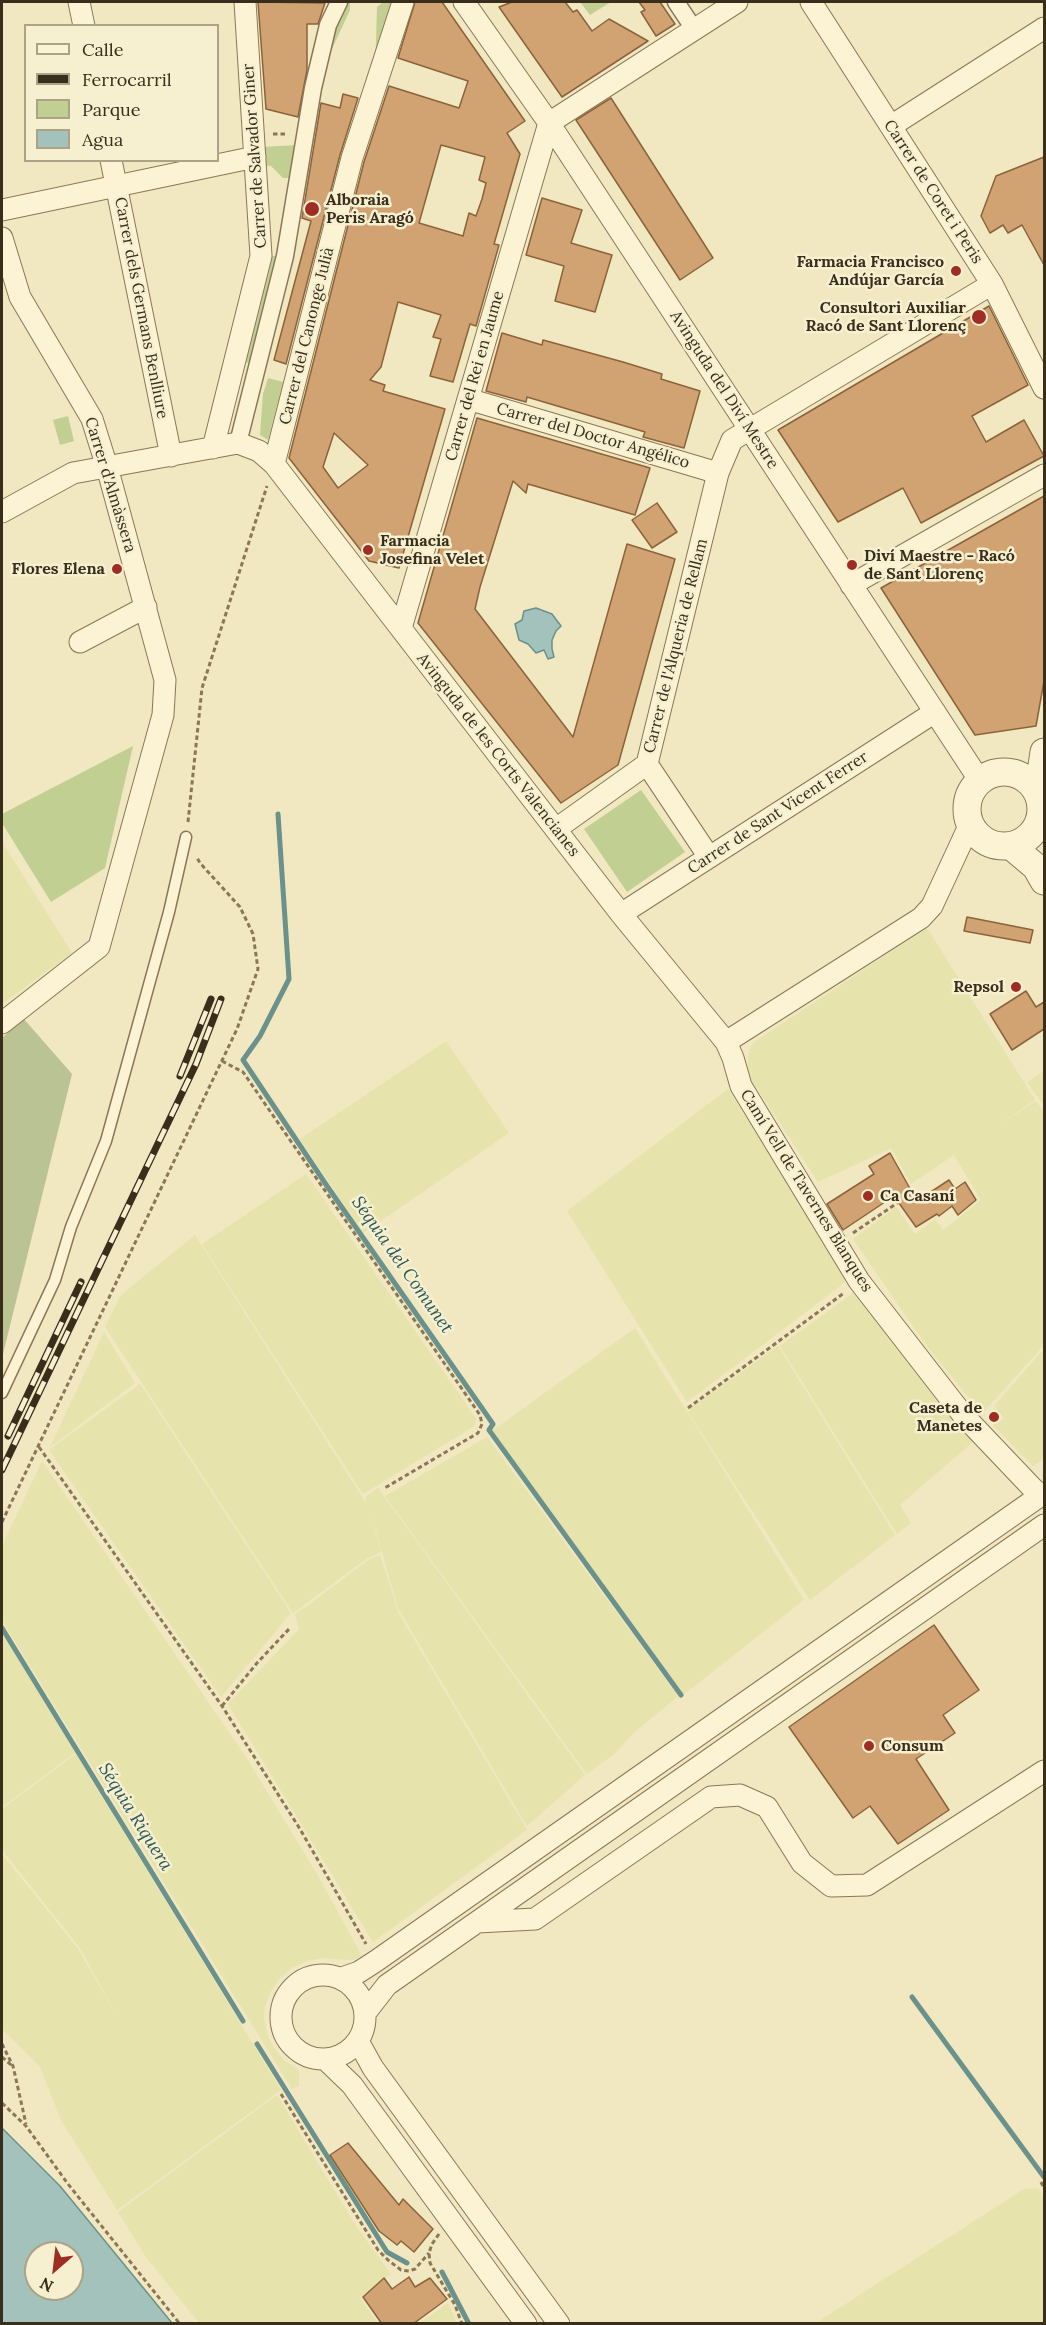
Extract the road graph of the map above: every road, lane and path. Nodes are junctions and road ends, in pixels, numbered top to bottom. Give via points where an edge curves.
1 (79, 2) edge
2 (245, 2) edge
3 (339, 2) edge
4 (403, 2) edge
5 (464, 2) edge
6 (676, 2) edge
7 (735, 2) edge
8 (811, 2) edge
9 (84, 24) edge
10 (1044, 28) edge
11 (694, 29) junction
12 (549, 123) junction
13 (891, 126) junction
14 (306, 133) junction
15 (254, 135) junction
16 (255, 157) junction
17 (111, 162) edge
18 (116, 186) junction
19 (2, 210) edge
20 (2, 238) edge
21 (992, 284) junction
22 (1044, 388) edge
23 (468, 399) junction
24 (749, 429) junction
25 (238, 443) junction
26 (213, 448) junction
27 (171, 456) junction
28 (274, 464) junction
29 (107, 468) junction
30 (718, 472) junction
31 (1044, 475) edge
32 (2, 512) edge
33 (851, 585) junction
34 (146, 607) junction
35 (401, 628) junction
36 (80, 642) dead end
37 (935, 712) junction
38 (1044, 753) edge
39 (647, 764) junction
40 (1018, 774) junction
41 (980, 781) junction
42 (1038, 793) junction
43 (970, 824) junction
44 (556, 829) junction
45 (1034, 832) junction
46 (186, 837) junction
47 (1011, 846) junction
48 (709, 857) junction
49 (1040, 874) edge
50 (621, 914) junction
51 (2, 1023) edge
52 (726, 1042) junction
53 (222, 1061) junction
54 (915, 1191) dead end
55 (838, 1246) junction
56 (859, 1281) junction
57 (2, 1393) edge
58 (688, 1408) dead end
59 (39, 1447) junction
60 (383, 1489) dead end
61 (1042, 1495) edge
62 (2, 1522) edge
63 (1044, 1525) edge
64 (289, 1629) dead end
65 (222, 1706) junction
66 (1044, 1771) edge
67 (477, 1922) junction
68 (376, 1961) junction
69 (342, 1978) junction
70 (366, 2012) junction
71 (358, 2041) junction
72 (2, 2044) edge
73 (2, 2057) edge
74 (325, 2059) junction
75 (12, 2066) junction
76 (281, 2094) dead end
77 (2, 2103) edge
78 (26, 2126) junction
79 (1041, 2182) dead end
80 (1044, 2188) edge
81 (453, 2224) junction
82 (429, 2253) junction
83 (180, 2324) edge
84 (462, 2324) edge
85 (526, 2324) edge
86 (560, 2324) edge

1 - 9 street
2 - 15 street, Carrer de Salvador Giner
3 - 14 street via 328,25
4 - 28 street, Carrer del Canonge Julià via 352,158
5 - 12 street, Avinguda del Diví Mestre
6 - 11 street
7 - 11 street
8 - 13 street, Carrer de Coret i Peris
10 - 13 street
11 - 12 street
12 - 23 street, Carrer del Rei en Jaume
12 - 24 street, Avinguda del Diví Mestre
13 - 21 street, Carrer de Coret i Peris
14 - 15 path
14 - 25 street via 285,256
15 - 16 street, Carrer de Salvador Giner
16 - 18 street
16 - 26 street, Carrer de Salvador Giner via 261,256
17 - 18 street, Carrer dels Germans Benlliure
18 - 19 street
18 - 27 street, Carrer dels Germans Benlliure
20 - 29 street, Carrer d'Almàssera via 20,297 92,419
21 - 22 street, Carrer de Coret i Peris
21 - 24 street, Carrer de l'Alqueria de Rellam
23 - 30 street, Carrer del Doctor Angélico
23 - 35 street, Carrer del Rei en Jaume
24 - 30 street, Carrer de l'Alqueria de Rellam via 732,440
24 - 33 street, Avinguda del Diví Mestre
25 - 26 street
25 - 28 street, Avinguda de les Corts Valencianes via 259,451
26 - 27 street
27 - 29 street
28 - 35 street, Avinguda de les Corts Valencianes
28 - 46 path via 202,688
29 - 32 street via 73,473
29 - 34 street, Carrer d'Almàssera
30 - 39 street, Carrer de l'Alqueria de Rellam
31 - 33 street
33 - 37 street, Avinguda del Diví Mestre
34 - 36 street
34 - 51 street, Carrer d'Almàssera via 165,680 163,715 99,947
35 - 44 street, Avinguda de les Corts Valencianes
37 - 41 street, Avinguda del Diví Mestre
37 - 48 street, Carrer de Sant Vicent Ferrer
38 - 40 street
38 - 42 street
39 - 44 street, Carrer de l'Alqueria de Rellam
39 - 48 street
40 - 41 street via 996,772
40 - 42 street
41 - 43 street via 969,796
42 - 45 street via 1042,813
43 - 47 street via 987,842
43 - 52 street via 932,906 921,918
44 - 50 street, Avinguda de les Corts Valencianes
45 - 47 street
45 - 49 street
46 - 53 path via 200,864 240,906 253,934 258,969
46 - 57 lane via 106,1141 71,1227 55,1280
47 - 49 street
48 - 50 street, Carrer de Sant Vicent Ferrer
50 - 52 street, Avinguda de les Corts Valencianes
52 - 55 street, Camí Vell de Tavernes Blanques via 741,1086
53 - 59 path
53 - 60 path via 243,1072 480,1415 478,1433
54 - 55 path via 855,1230
55 - 56 street, Camí Vell de Tavernes Blanques
56 - 58 path
56 - 61 street, Camí Vell de Tavernes Blanques via 963,1415
59 - 62 path
59 - 65 path
61 - 68 street
63 - 67 street
64 - 65 path
65 - 68 path via 300,1829
66 - 67 street via 867,1885 831,1886 802,1863 767,1807 740,1796 711,1797 535,1919
67 - 70 street via 387,1985
68 - 69 street
69 - 70 street via 358,1993
69 - 74 street via 317,1974 295,1984 282,2005 280,2019 287,2040 303,2054
70 - 71 street
71 - 74 street via 344,2054
71 - 86 street via 373,2068
72 - 75 path
73 - 75 path
74 - 81 street via 352,2085
75 - 78 path
76 - 82 path via 378,2250 401,2270 410,2271
77 - 78 path
78 - 83 path
79 - 80 path
81 - 82 path via 437,2235
81 - 85 street
82 - 84 path

